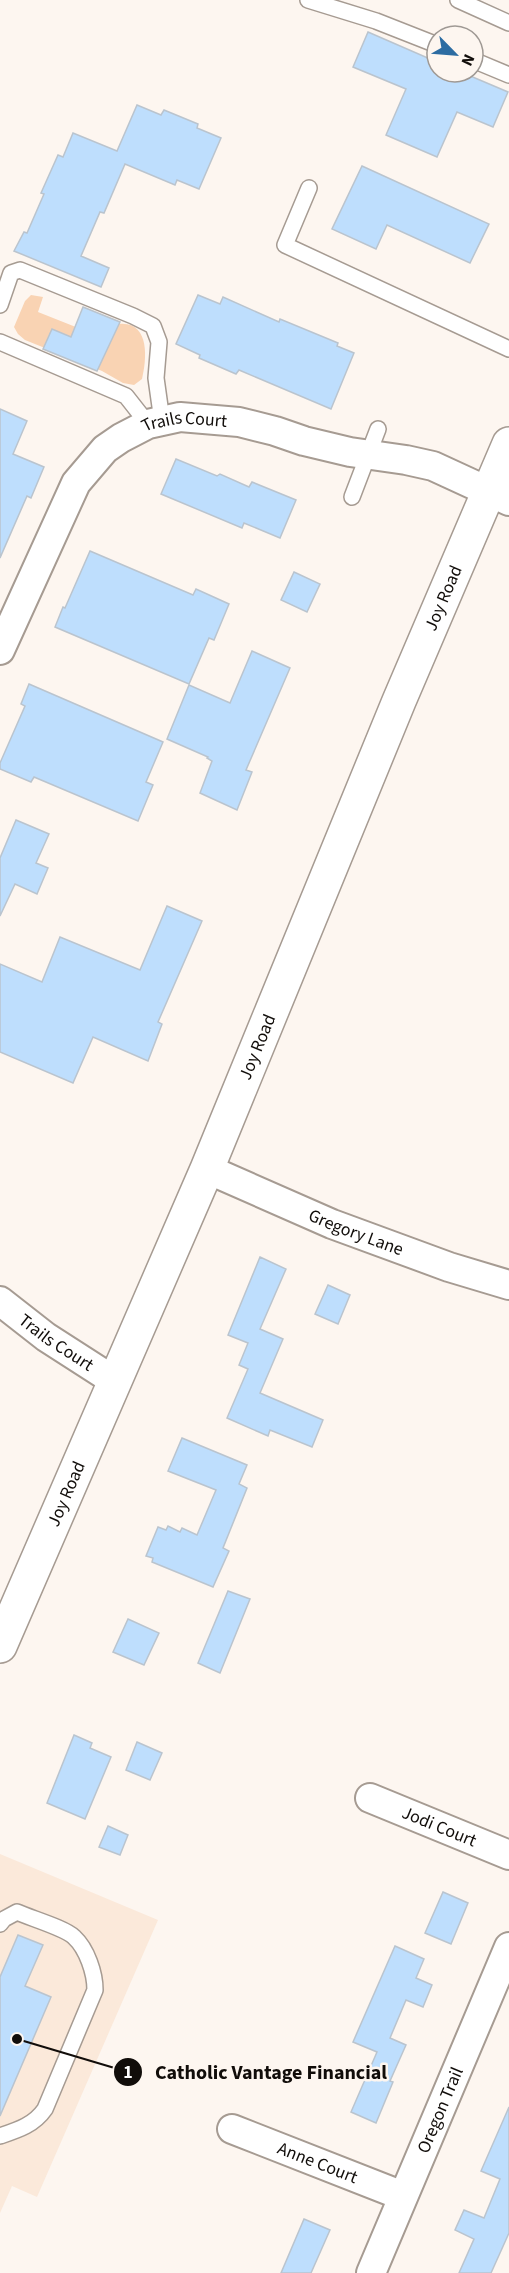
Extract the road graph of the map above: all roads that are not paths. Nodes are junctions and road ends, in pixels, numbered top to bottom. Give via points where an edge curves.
1 (308, 0) edge
2 (458, 0) edge
3 (509, 23) edge
4 (425, 40) edge
5 (485, 65) edge
6 (509, 75) edge
7 (309, 188) dead end
8 (0, 305) edge
9 (0, 342) edge
10 (509, 349) edge
11 (155, 422) junction
12 (373, 441) junction
13 (509, 444) edge
14 (352, 496) dead end
15 (499, 496) edge
16 (0, 650) edge
17 (207, 1169) junction
18 (509, 1285) edge
19 (0, 1301) edge
20 (116, 1382) junction
21 (0, 1646) edge
22 (370, 1798) dead end
23 (509, 1855) edge
24 (0, 1924) edge
25 (509, 1947) edge
26 (232, 2128) dead end
27 (0, 2136) edge
28 (403, 2196) junction
29 (371, 2273) edge

1 - 4 lane
2 - 3 lane
5 - 6 lane
7 - 10 lane via 285,246
8 - 11 lane via 11,273 20,270 153,326 159,342
9 - 11 lane via 126,396
11 - 12 street, Trails Court via 191,417 239,422 304,441
11 - 16 street, Trails Court via 105,449 76,483
12 - 14 lane
12 - 15 street, Trails Court
13 - 15 street, Joy Road
15 - 17 street, Joy Road via 399,701
17 - 18 street, Gregory Lane via 332,1224
17 - 20 street, Joy Road
19 - 20 street, Trails Court via 46,1337
20 - 21 street, Joy Road
22 - 23 street, Jodi Court
24 - 27 lane via 17,1912 72,1935 95,1977 95,1990 45,2109 23,2128
25 - 28 street, Oregon Trail
26 - 28 street, Anne Court
28 - 29 street, Oregon Trail

